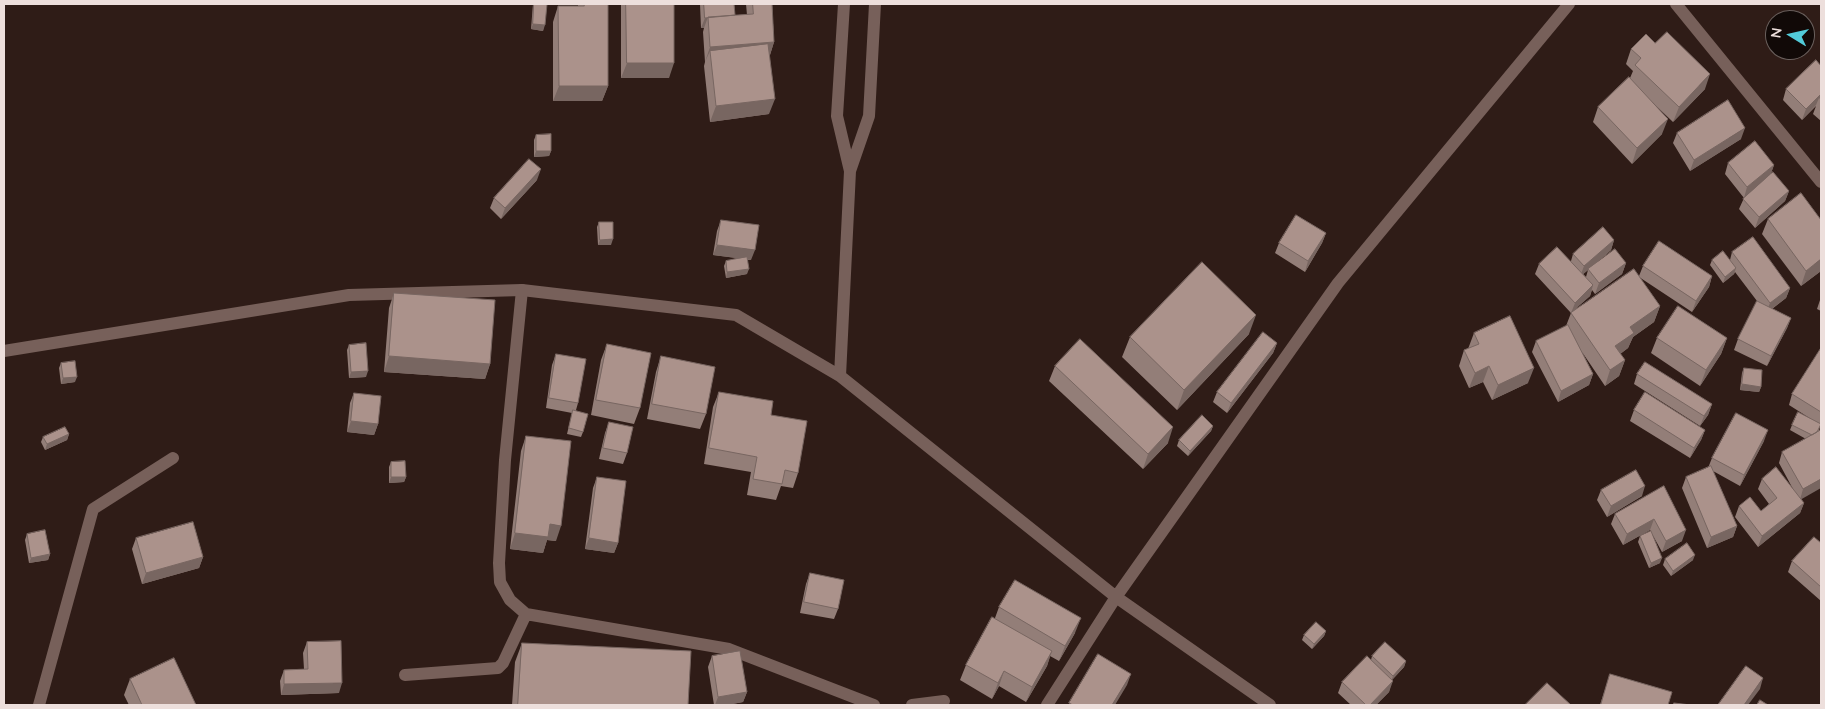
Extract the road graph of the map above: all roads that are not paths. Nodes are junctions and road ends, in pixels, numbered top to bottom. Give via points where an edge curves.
1 (844, 4) edge
2 (875, 4) edge
3 (1569, 4) edge
4 (1676, 4) edge
5 (850, 171) junction
6 (1821, 182) edge
7 (522, 290) junction
8 (4, 351) edge
9 (840, 376) junction
10 (173, 458) dead end
11 (1116, 596) junction
12 (526, 614) junction
13 (405, 675) dead end
14 (944, 701) dead end
15 (39, 705) edge
16 (874, 705) edge
17 (912, 705) edge
18 (1047, 705) edge
19 (1270, 705) edge

1 - 5 street via 837,116
2 - 5 street via 869,116
3 - 11 street via 1338,283
4 - 6 street
5 - 9 street
7 - 8 street via 349,295
7 - 9 street via 736,315
7 - 12 street via 505,460 499,563 500,582 510,600
9 - 11 street
10 - 15 street via 93,508
11 - 18 street
11 - 19 street
12 - 13 street via 498,668
12 - 16 street via 729,649
14 - 17 street

